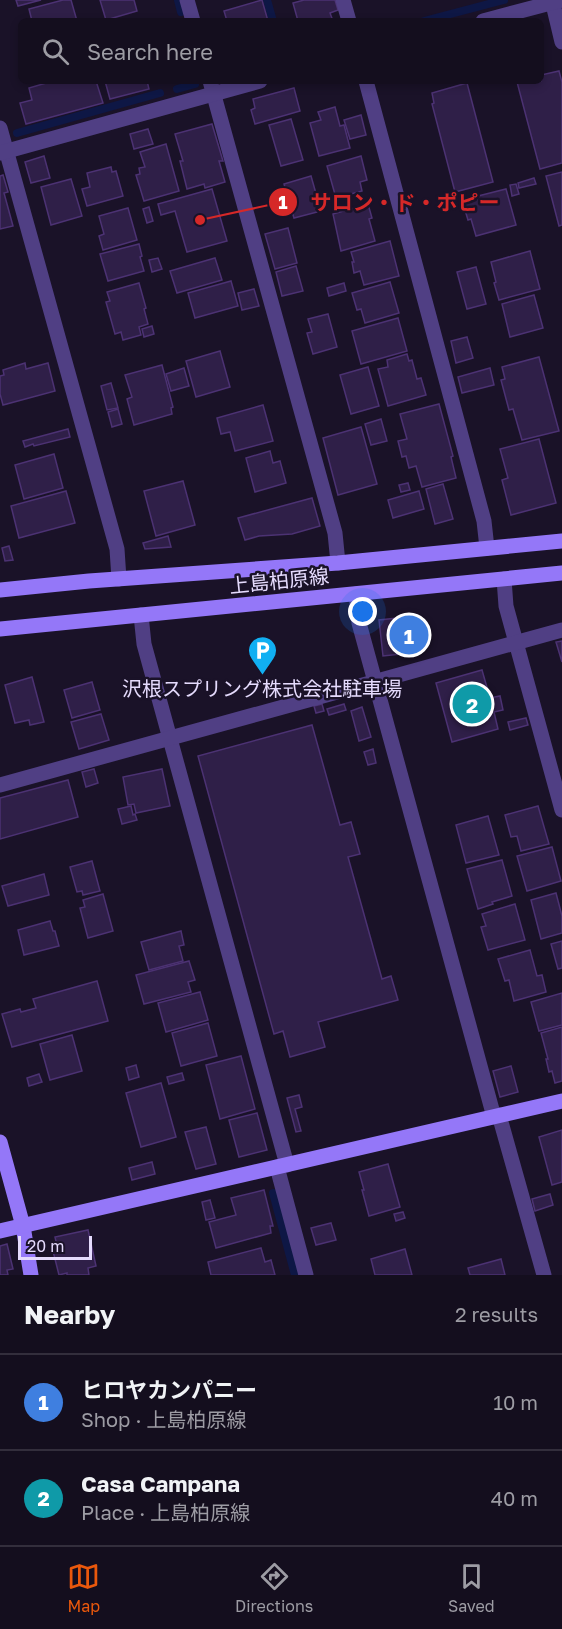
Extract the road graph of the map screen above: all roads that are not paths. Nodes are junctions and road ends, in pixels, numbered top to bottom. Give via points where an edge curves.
1 (187, 0) edge
2 (344, 0) edge
3 (556, 1) edge
4 (192, 18) edge
5 (348, 18) edge
6 (494, 18) edge
7 (562, 42) edge
8 (236, 84) edge
9 (367, 84) edge
10 (212, 87) edge
11 (0, 128) edge
12 (3, 152) edge
13 (562, 541) edge
14 (487, 549) junction
15 (338, 563) junction
16 (562, 573) edge
17 (119, 579) junction
18 (504, 579) junction
19 (0, 590) edge
20 (356, 594) junction
21 (141, 615) junction
22 (0, 628) edge
23 (562, 630) edge
24 (516, 643) junction
25 (375, 682) junction
26 (170, 738) junction
27 (0, 785) edge
28 (562, 810) edge
29 (562, 1101) edge
30 (497, 1116) junction
31 (0, 1142) edge
32 (282, 1166) junction
33 (23, 1226) junction
34 (0, 1231) edge
35 (31, 1275) edge
36 (306, 1275) edge
37 (544, 1275) edge

1 - 4 street
2 - 5 street
3 - 6 street
3 - 7 street
8 - 10 street
9 - 14 street via 484,521
10 - 12 street
10 - 15 street via 335,533
11 - 12 street
12 - 17 street via 117,549
13 - 14 street, 上島柏原線
14 - 15 street, 上島柏原線
15 - 17 street, 上島柏原線
16 - 18 street, 上島柏原線
17 - 19 street, 上島柏原線
18 - 20 street, 上島柏原線
18 - 24 street via 506,606
20 - 21 street, 上島柏原線
20 - 25 street via 359,623
21 - 22 street, 上島柏原線
21 - 26 street via 144,644
23 - 24 street
24 - 25 street
24 - 28 street
25 - 26 street
25 - 30 street
26 - 27 street
26 - 32 street
29 - 30 street
30 - 32 street
30 - 37 street
31 - 33 street
32 - 33 street
32 - 36 street
33 - 34 street
33 - 35 street

